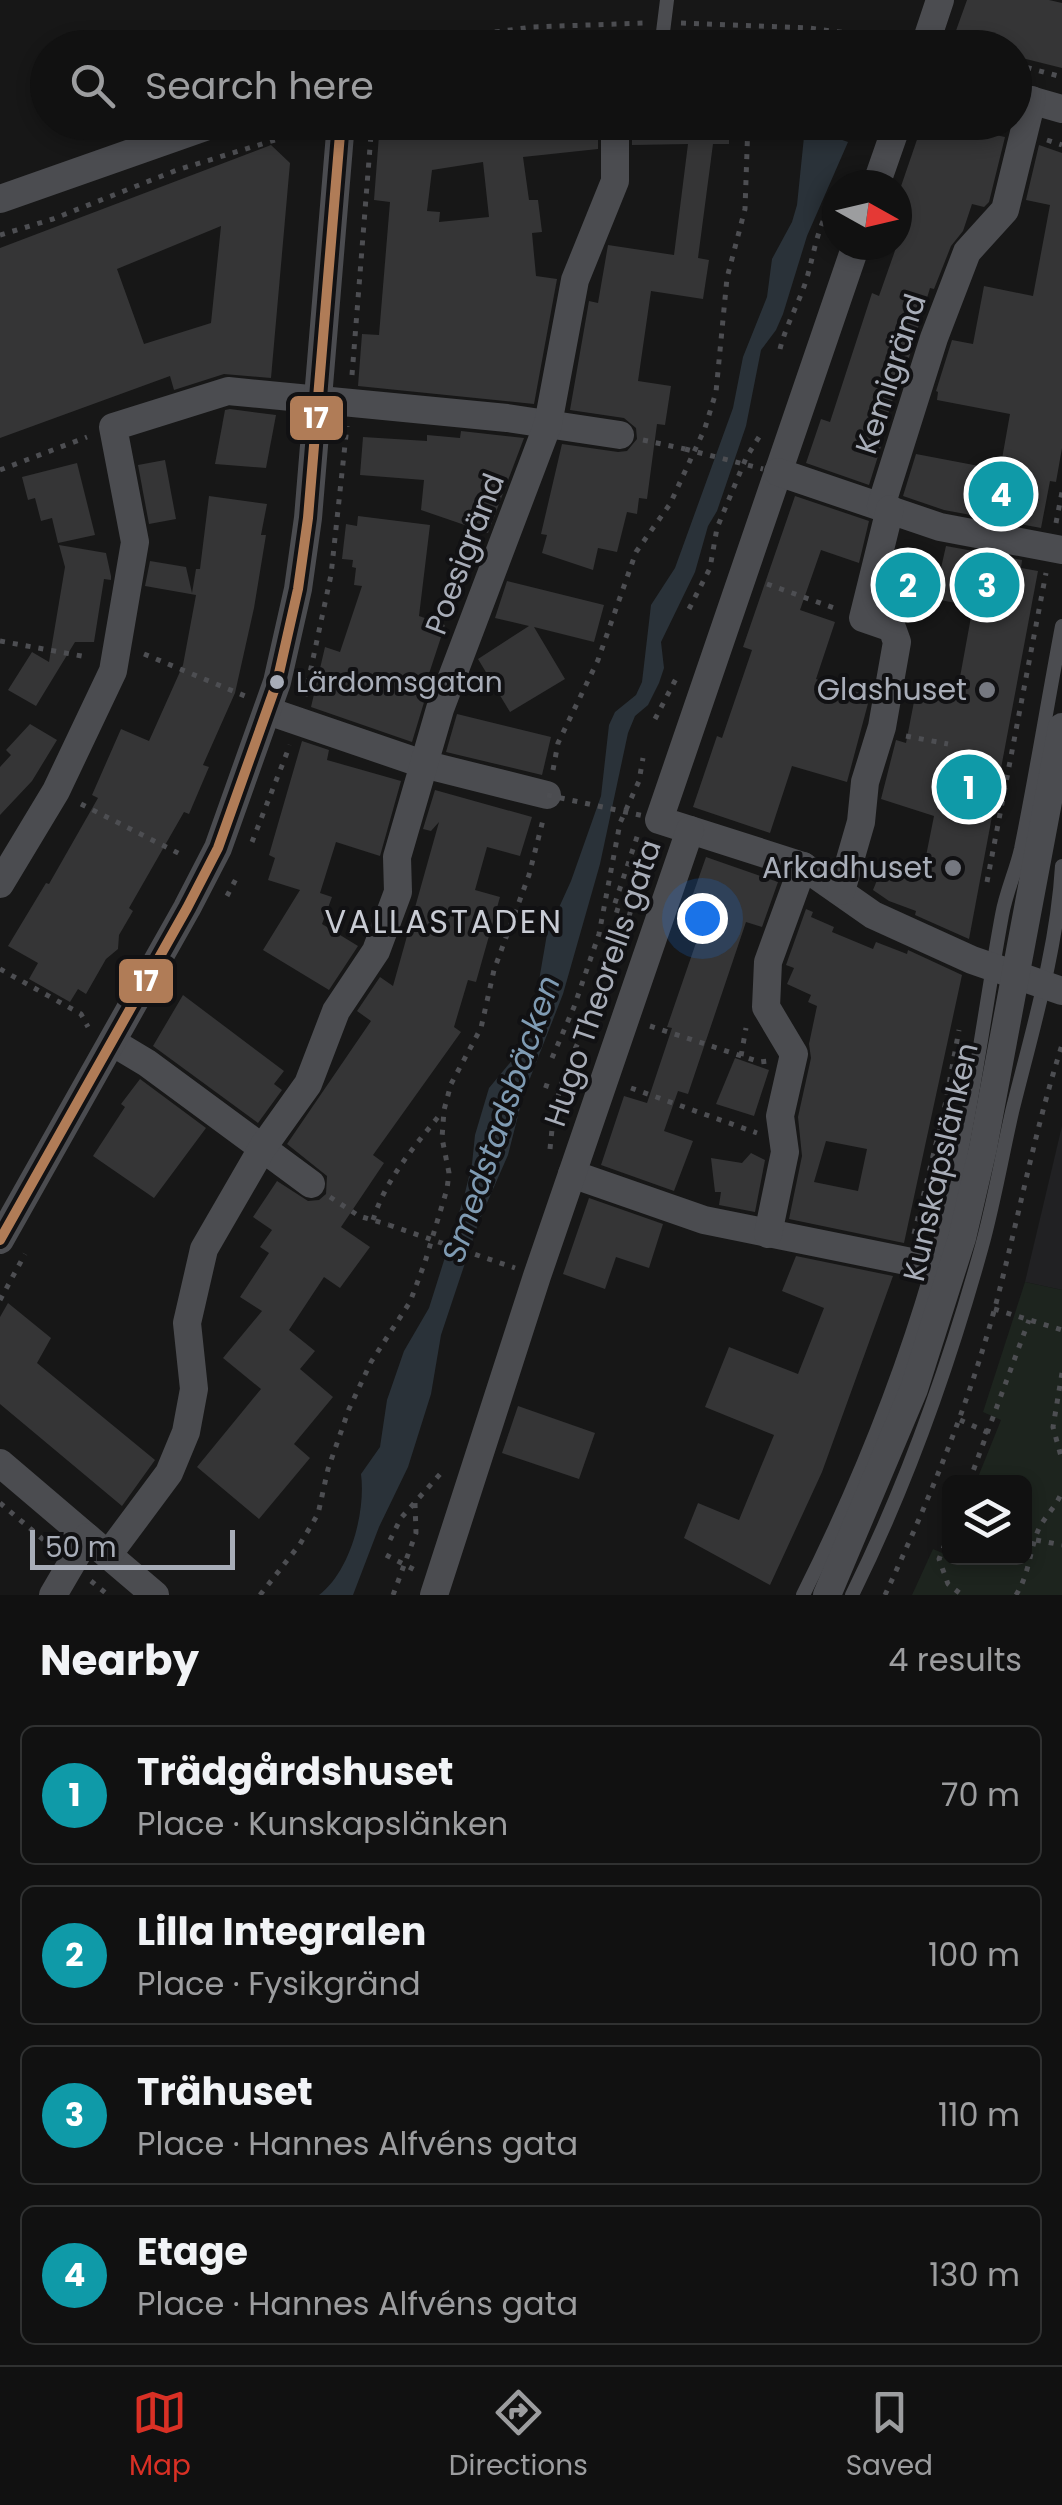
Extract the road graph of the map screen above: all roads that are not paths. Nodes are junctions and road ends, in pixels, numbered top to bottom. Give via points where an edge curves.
1 (667, 0) edge
2 (940, 0) edge
3 (663, 30) edge
4 (930, 30) edge
5 (1032, 101) edge
6 (1062, 109) edge
7 (169, 140) edge
8 (331, 140) edge
9 (614, 140) edge
10 (892, 140) edge
11 (1016, 140) edge
12 (881, 170) edge
13 (0, 199) edge
14 (850, 260) edge
15 (318, 401) junction
16 (548, 424) junction
17 (620, 436) road end
18 (770, 470) junction
19 (886, 508) junction
20 (1057, 549) edge
21 (1062, 626) edge
22 (252, 705) junction
23 (1062, 727) edge
24 (423, 764) junction
25 (547, 795) road end
26 (690, 830) junction
27 (803, 866) junction
28 (1062, 866) edge
29 (0, 884) edge
30 (841, 892) junction
31 (1004, 972) junction
32 (1052, 988) edge
33 (100, 1035) junction
34 (262, 1147) junction
35 (572, 1174) junction
36 (311, 1184) road end
37 (768, 1234) junction
38 (0, 1240) edge
39 (919, 1264) junction
40 (0, 1463) edge
41 (98, 1546) junction
42 (427, 1584) edge
43 (53, 1595) edge
44 (155, 1595) edge
45 (804, 1595) edge
46 (827, 1595) edge
47 (852, 1595) edge

1 - 3 lane
2 - 4 street
5 - 6 street
7 - 13 street
8 - 15 street
9 - 16 street, Poesigränd via 615,180 575,280
10 - 12 street
11 - 19 street, Kemigränd via 1005,210 967,252 934,338
14 - 18 street, Hugo Theorells gata
15 - 16 street
15 - 22 street via 298,588
15 - 29 street via 228,391 113,427 135,542 116,654 56,791
16 - 17 street
16 - 24 street, Poesigränd
18 - 19 street
18 - 26 street, Hugo Theorells gata via 742,576 647,823
19 - 20 street
19 - 30 street, Kemigränd via 863,618 892,628 897,642
21 - 31 lane via 1004,908
22 - 24 street
22 - 33 street via 218,848
23 - 31 street, Kunskapslänken
24 - 25 street
24 - 34 street, Poesigränd via 397,857 398,892 376,951 336,1010 308,1084
26 - 27 street
26 - 35 street, Hugo Theorells gata
27 - 30 street
27 - 37 street via 768,962 766,1007 794,1054 780,1116 785,1152
28 - 32 lane
30 - 31 street via 873,915
31 - 32 street
31 - 39 lane via 952,1194
31 - 46 street, Kunskapslänken via 983,1148 939,1313 878,1482
32 - 47 lane via 935,1397
33 - 34 street
33 - 38 street
34 - 36 street
34 - 41 street, Poesigränd via 204,1248 188,1322 194,1389 186,1432 169,1473
35 - 37 street via 704,1220
35 - 42 street, Hugo Theorells gata
37 - 39 street
39 - 45 lane via 876,1431
40 - 41 street
41 - 43 street, Poesigränd
41 - 44 street

